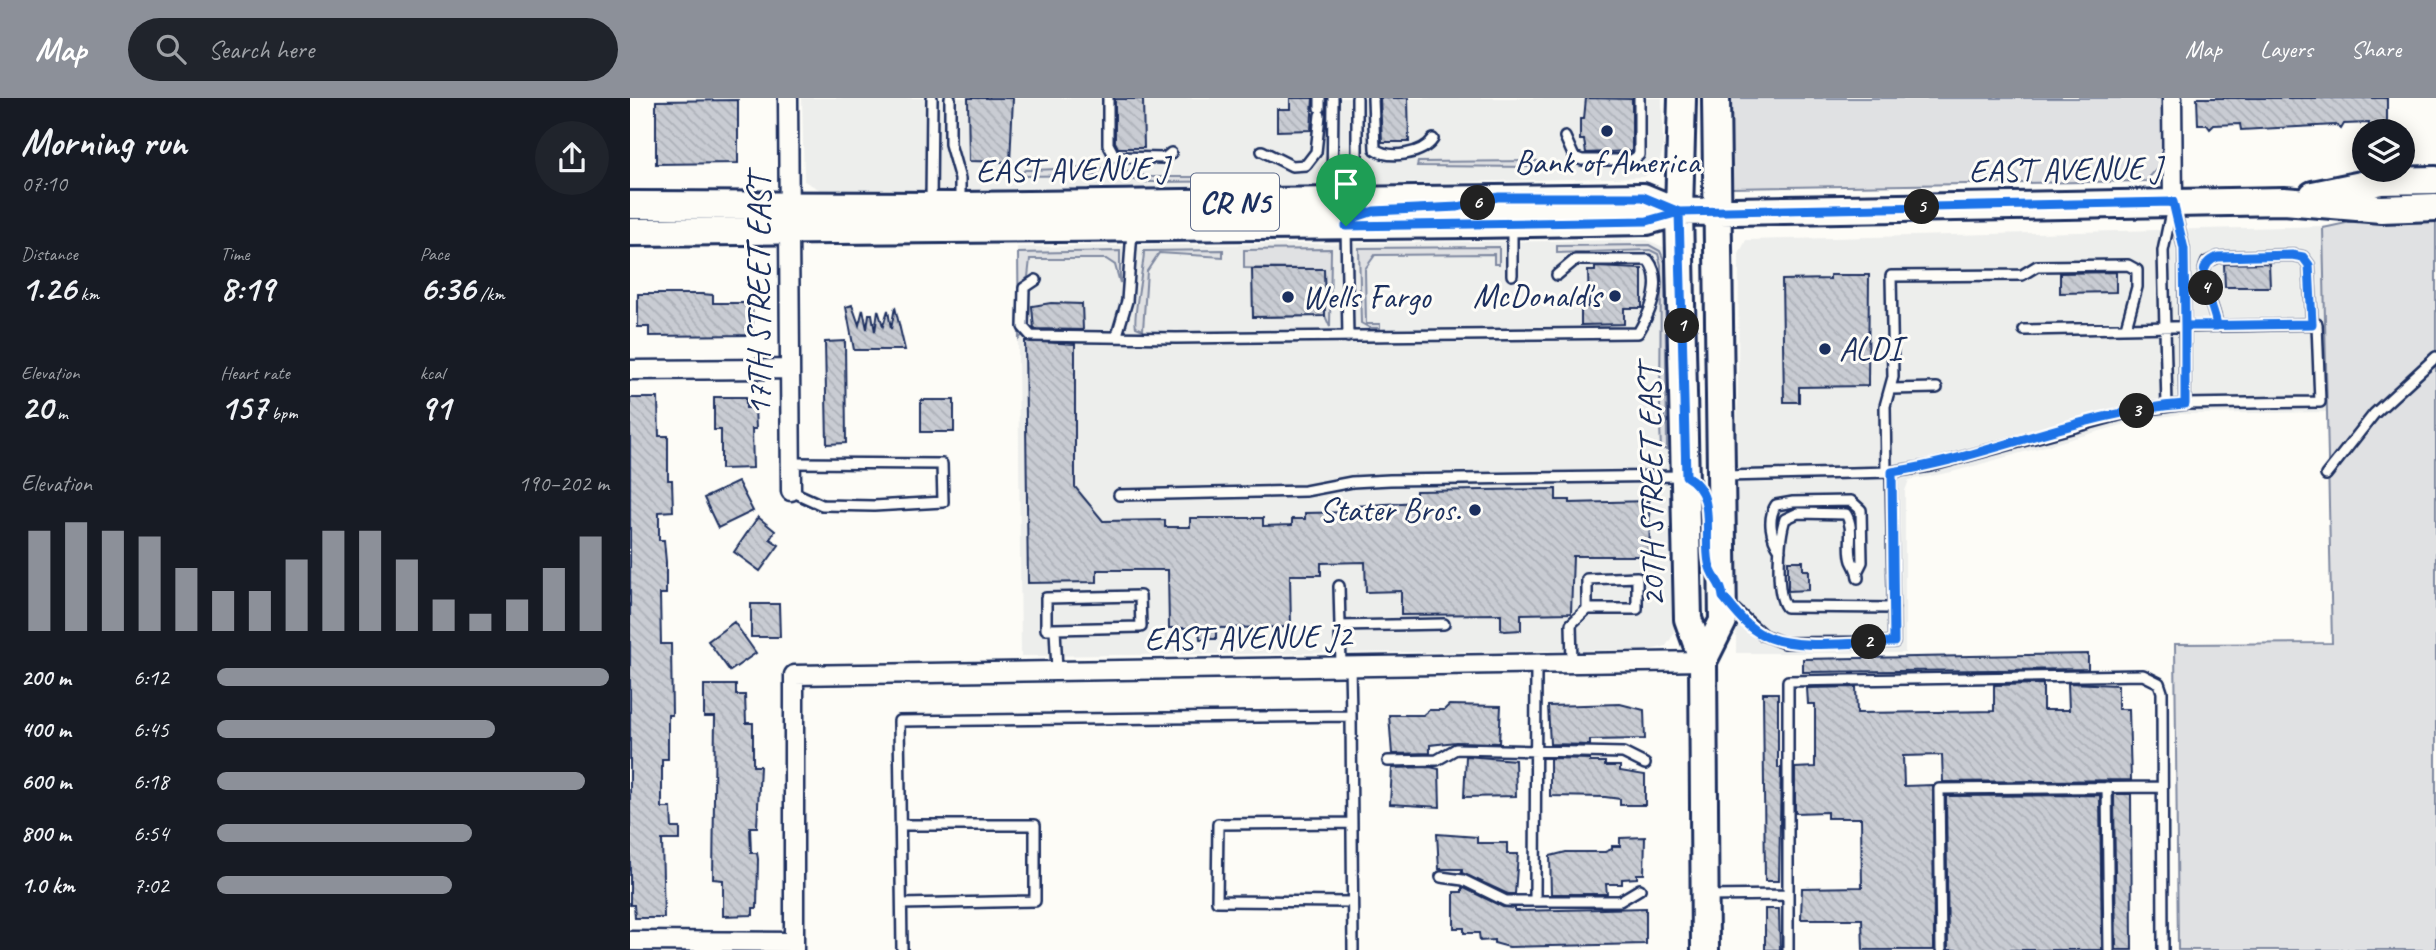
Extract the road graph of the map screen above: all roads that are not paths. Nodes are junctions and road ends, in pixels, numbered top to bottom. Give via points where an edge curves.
1 (788, 98) edge
2 (1108, 98) edge
3 (1333, 98) edge
4 (1357, 98) edge
5 (1373, 98) edge
6 (1639, 98) edge
7 (1682, 98) edge
8 (1716, 98) edge
9 (2172, 98) edge
10 (932, 103) edge
11 (950, 103) edge
12 (1320, 107) edge
13 (1565, 137) dead end
14 (1433, 139) dead end
15 (1262, 151) dead end
16 (1171, 153) dead end
17 (2436, 180) edge
18 (1498, 197) junction
19 (1342, 201) junction
20 (2284, 201) junction
21 (2173, 202) junction
22 (788, 204) junction
23 (630, 205) edge
24 (931, 206) junction
25 (960, 206) junction
26 (2436, 207) edge
27 (1716, 211) junction
28 (1679, 212) junction
29 (1512, 224) junction
30 (1346, 226) junction
31 (1132, 229) junction
32 (630, 232) edge
33 (788, 232) junction
34 (1512, 275) dead end
35 (1557, 275) dead end
36 (1036, 280) dead end
37 (2312, 324) junction
38 (2165, 326) junction
39 (2185, 326) junction
40 (2217, 326) junction
41 (2126, 327) junction
42 (2024, 330) dead end
43 (1117, 335) junction
44 (1348, 337) junction
45 (2436, 358) edge
46 (789, 369) junction
47 (630, 370) edge
48 (1937, 388) dead end
49 (1890, 389) junction
50 (2185, 404) junction
51 (2167, 405) junction
52 (790, 463) junction
53 (1889, 472) junction
54 (2326, 475) dead end
55 (1686, 476) junction
56 (1722, 476) junction
57 (791, 491) joint
58 (1119, 495) dead end
59 (1780, 550) junction
60 (1339, 586) dead end
61 (1723, 591) junction
62 (1894, 608) junction
63 (1587, 609) junction
64 (1444, 624) dead end
65 (1340, 626) junction
66 (1055, 629) junction
67 (1703, 661) junction
68 (1536, 662) junction
69 (1572, 662) junction
70 (1345, 665) junction
71 (1056, 670) junction
72 (1351, 716) junction
73 (1535, 751) junction
74 (1388, 761) dead end
75 (1644, 764) dead end
76 (2108, 787) junction
77 (2162, 787) junction
78 (1352, 823) junction
79 (901, 825) junction
80 (1441, 877) dead end
81 (1640, 890) dead end
82 (1788, 895) junction
83 (1706, 896) junction
84 (1535, 901) junction
85 (1352, 902) junction
86 (902, 904) junction
87 (630, 941) edge
88 (794, 946) edge
89 (902, 950) edge
90 (1353, 950) edge
91 (1705, 950) edge
92 (1788, 950) edge
93 (1941, 950) edge
94 (2109, 950) edge
95 (2163, 950) edge

1 - 22 street, 17TH STREET EAST
2 - 16 lane via 1108,144 1115,157 1164,159
3 - 19 lane
4 - 19 lane
5 - 14 lane via 1373,139 1380,153 1413,153 1427,148
6 - 13 lane via 1639,155 1632,160 1574,158
7 - 28 main road, 20TH STREET EAST
8 - 27 main road, 20TH STREET EAST
9 - 21 street
10 - 11 lane
10 - 24 lane
11 - 25 lane via 950,144 960,179
12 - 15 lane via 1316,152 1306,165 1292,166
17 - 20 main road, EAST AVENUE J / CR N5 via 2381,181
18 - 19 main road, EAST AVENUE J / CR N5
18 - 28 main road, EAST AVENUE J / CR N5 via 1643,197
18 - 30 main road via 1458,207 1374,211 1350,219
19 - 25 main road, EAST AVENUE J / CR N5
19 - 31 main road via 1303,213 1171,216
20 - 21 main road, EAST AVENUE J / CR N5
20 - 26 main road, EAST AVENUE J via 2381,209
21 - 27 main road, EAST AVENUE J / CR N5
21 - 38 lane via 2163,251
21 - 39 lane via 2184,249
22 - 23 main road, EAST AVENUE J / CR N5
22 - 24 main road, EAST AVENUE J / CR N5
22 - 33 street, 17TH STREET EAST
24 - 25 main road, EAST AVENUE J / CR N5
27 - 28 main road, EAST AVENUE J / CR N5
27 - 56 main road, 20TH STREET EAST
28 - 29 main road, EAST AVENUE J / CR N5 via 1647,221
28 - 55 main road, 20TH STREET EAST
29 - 30 main road, EAST AVENUE J / CR N5
29 - 34 lane
30 - 31 main road, EAST AVENUE J / CR N5
30 - 44 lane
31 - 33 main road, EAST AVENUE J / CR N5
31 - 43 lane via 1127,301
32 - 33 main road, EAST AVENUE J / CR N5
33 - 46 street, 17TH STREET EAST
35 - 44 lane via 1575,260 1648,260 1654,274 1651,312 1638,333
36 - 43 lane via 1024,288 1023,327 1031,336
37 - 40 lane
37 - 40 lane via 2309,265 2303,257 2292,255 2218,257 2207,262 2204,282
37 - 50 lane via 2318,324 2320,402
38 - 39 lane
38 - 41 lane
38 - 51 lane
39 - 40 lane
39 - 50 lane
41 - 42 lane
41 - 49 lane via 2137,287 2137,270 2128,265 2037,266 2022,275 1892,276
43 - 44 lane
45 - 54 lane via 2374,414
46 - 47 street
46 - 52 street, 17TH STREET EAST
48 - 49 lane
49 - 53 lane via 1885,406
50 - 51 lane
51 - 53 lane via 1930,466
52 - 57 street, 17TH STREET EAST
52 - 57 lane via 942,464 943,502 822,505
53 - 56 lane
53 - 62 lane
55 - 58 lane via 1390,480 1305,491
55 - 61 main road via 1706,494 1709,565
55 - 67 main road, 20TH STREET EAST via 1688,619
56 - 61 main road, 20TH STREET EAST
59 - 59 lane via 1783,524 1790,514 1846,514 1858,574 1861,510 1852,501 1776,505 1771,531
59 - 62 lane via 1780,595 1786,607
60 - 65 lane
61 - 62 lane via 1745,622 1784,643 1894,642
61 - 67 main road, 20TH STREET EAST via 1723,621
63 - 63 lane via 1637,609 1637,577 1587,579
63 - 69 lane via 1571,624
64 - 65 lane
65 - 70 lane
66 - 66 lane via 1141,627 1140,596 1046,598 1046,629
66 - 71 lane
67 - 69 street, EAST AVENUE J2
67 - 83 main road, 20TH STREET EAST
68 - 69 street, EAST AVENUE J2
68 - 70 street, EAST AVENUE J2
68 - 73 lane
70 - 71 street, EAST AVENUE J2
70 - 72 lane
71 - 88 street, EAST AVENUE J2 via 794,675
72 - 78 lane
72 - 79 lane via 899,721
73 - 74 lane via 1456,749 1437,760
73 - 75 lane via 1623,753
73 - 84 lane
76 - 77 lane
76 - 93 lane via 1939,789
76 - 94 lane
77 - 82 lane via 2162,692 2159,683 2143,675 1788,681
77 - 95 lane
78 - 85 lane
78 - 85 lane via 1218,824 1217,901
79 - 86 lane
79 - 86 lane via 1035,825 1035,901
80 - 84 lane via 1463,880 1506,901
81 - 84 lane via 1620,901
82 - 83 lane
82 - 92 lane
83 - 91 main road, 20TH STREET EAST
85 - 90 lane
86 - 89 lane
87 - 88 street

